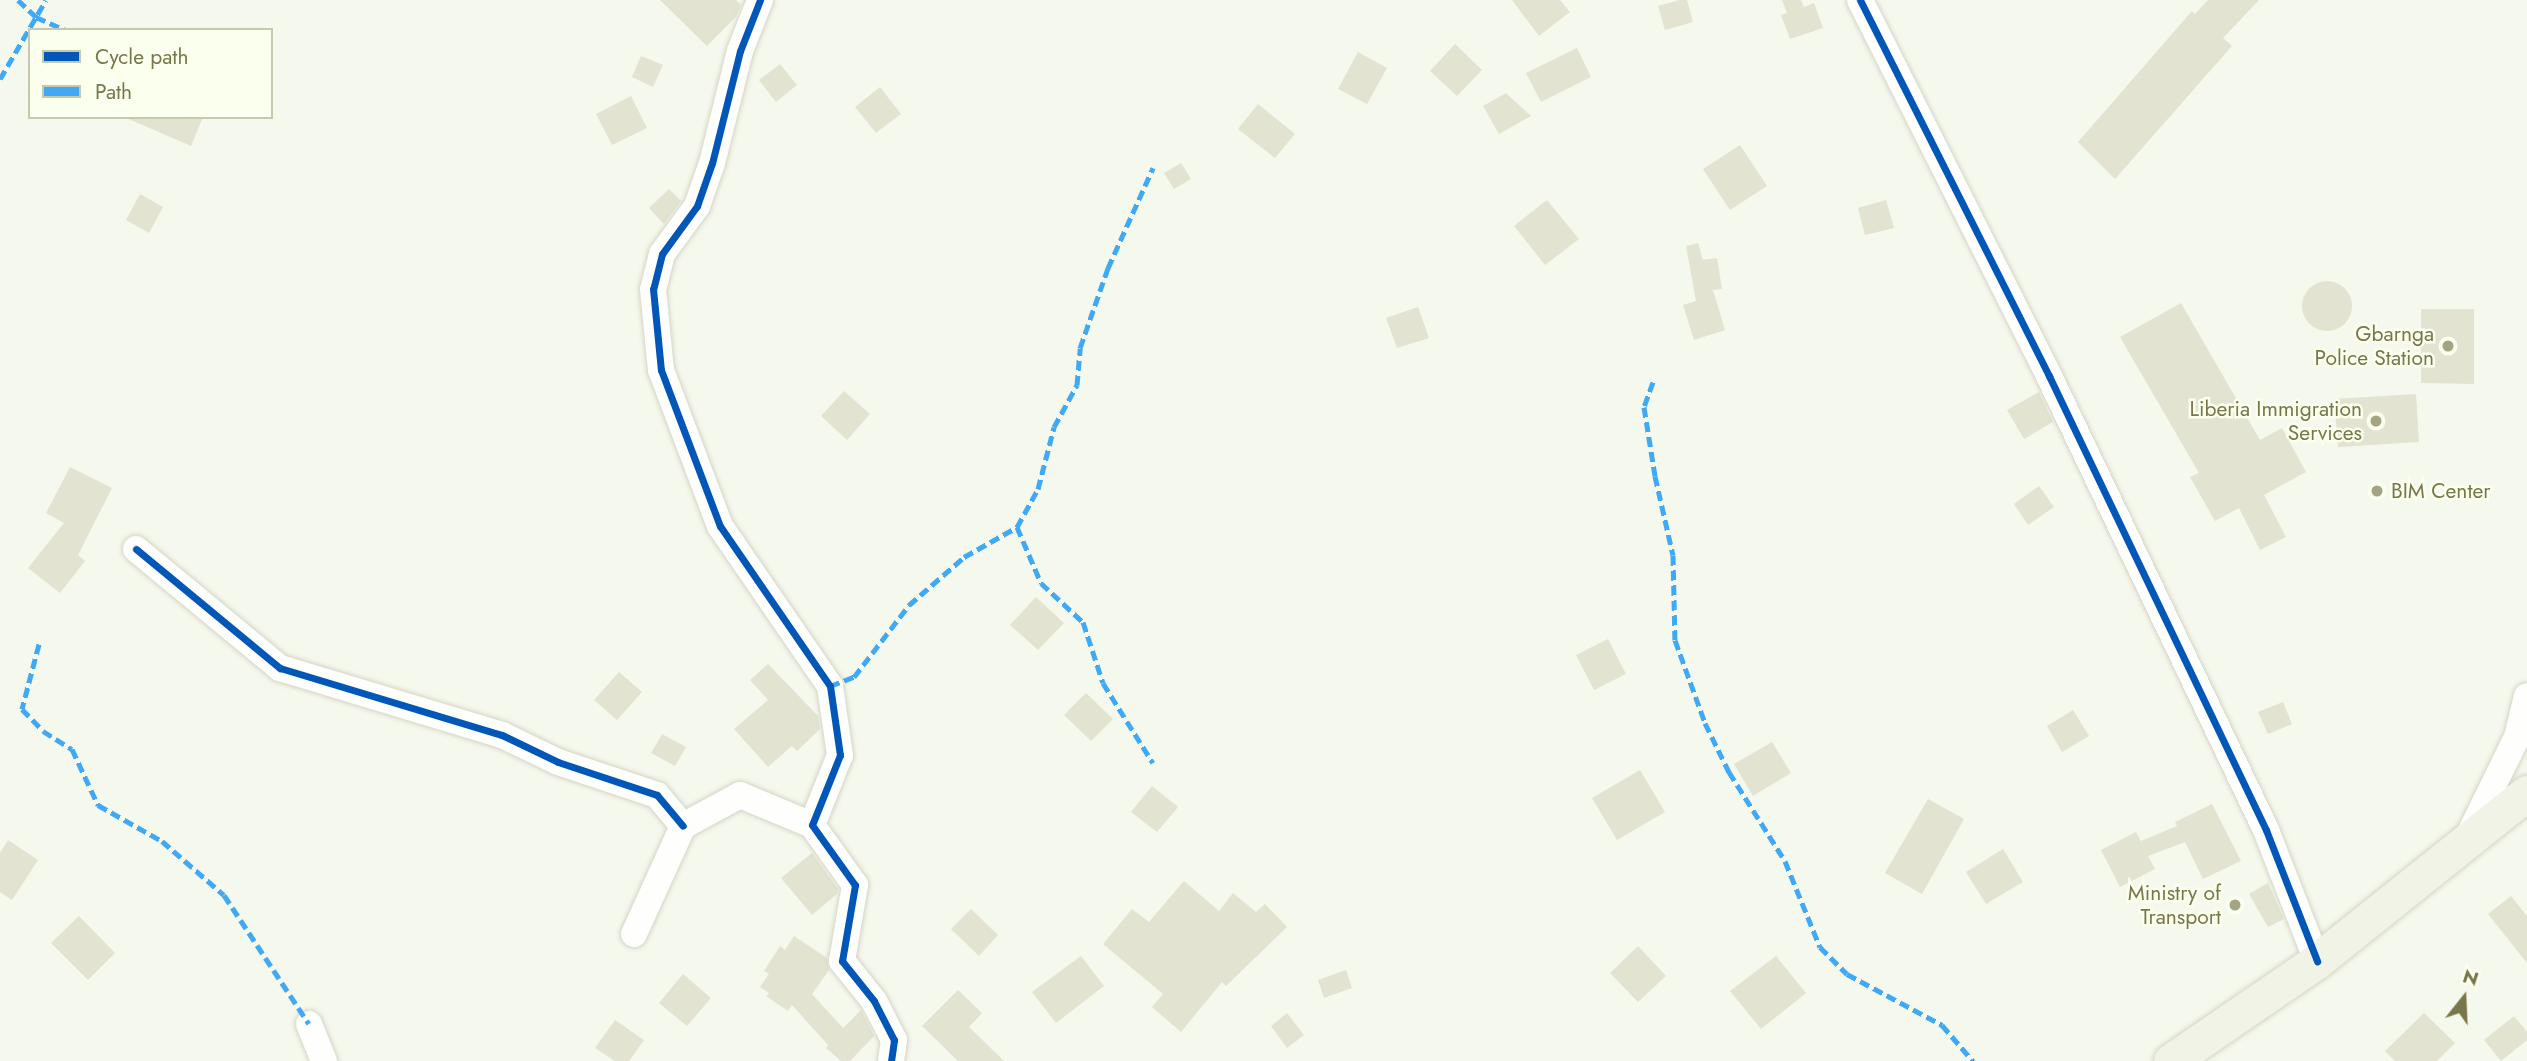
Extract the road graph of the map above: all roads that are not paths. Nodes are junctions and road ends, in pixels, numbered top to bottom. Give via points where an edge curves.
1 (760, 0) edge
2 (1860, 0) edge
3 (136, 549) dead end
4 (2527, 696) edge
5 (2522, 731) edge
6 (2527, 793) edge
7 (812, 825) junction
8 (683, 826) junction
9 (2465, 844) junction
10 (634, 934) dead end
11 (2317, 961) junction
12 (309, 1024) dead end
13 (324, 1061) edge
14 (891, 1061) edge
15 (2171, 1061) edge

1 - 7 street via 740,51 697,206 662,254 653,289 661,370 720,526 830,686 840,755
2 - 11 street via 2049,376 2266,830
3 - 8 street via 280,668 502,735 558,762 656,795
4 - 5 street
5 - 9 street
6 - 9 main road
7 - 8 street via 740,795
7 - 14 street via 855,885 842,961 874,1001 894,1040
8 - 10 street
9 - 11 main road
11 - 15 main road
12 - 13 street

